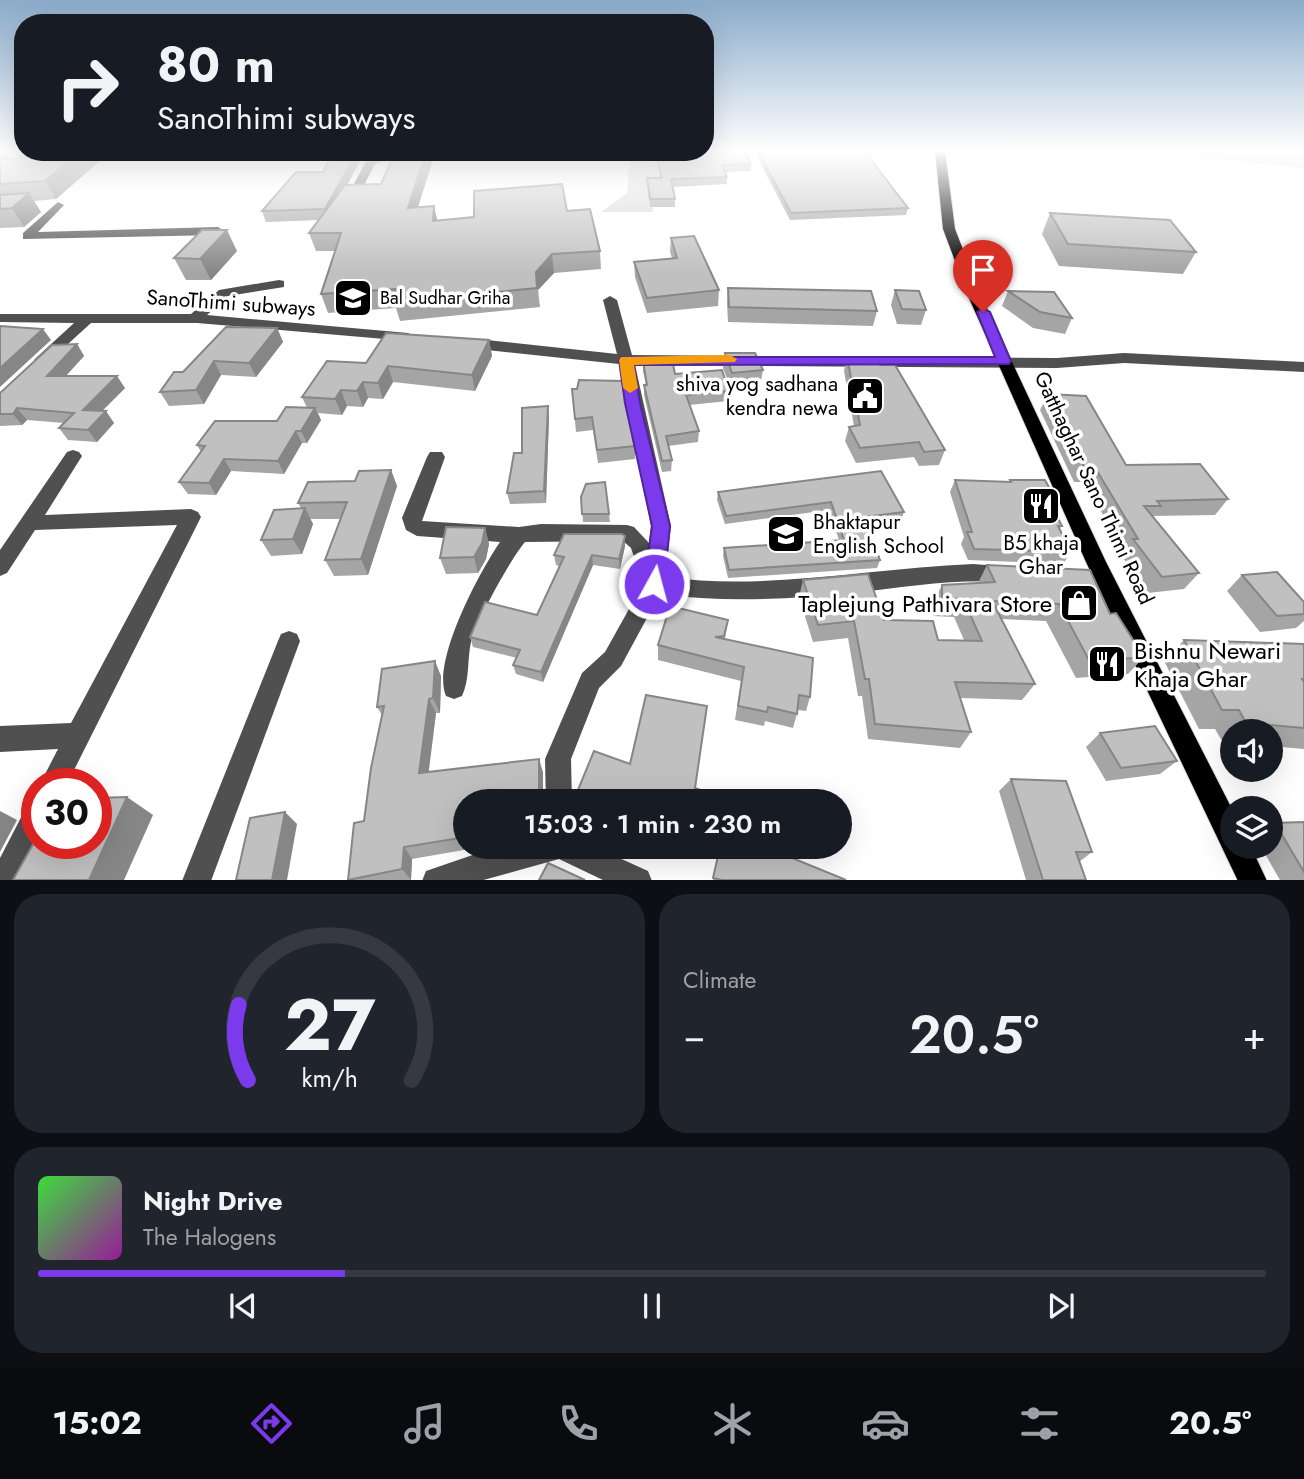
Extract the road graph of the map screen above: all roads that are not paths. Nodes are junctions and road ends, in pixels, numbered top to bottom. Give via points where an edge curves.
1 (946, 192) edge
2 (35, 206) dead end
3 (218, 231) edge
4 (963, 262) junction
5 (988, 264) dead end
6 (279, 284) dead end
7 (610, 300) dead end
8 (0, 318) edge
9 (196, 318) junction
10 (86, 320) junction
11 (430, 339) edge
12 (457, 342) edge
13 (626, 360) junction
14 (1004, 361) junction
15 (1304, 367) edge
16 (29, 373) edge
17 (73, 456) dead end
18 (436, 457) dead end
19 (32, 523) junction
20 (519, 535) junction
21 (0, 567) edge
22 (1028, 574) edge
23 (1078, 576) edge
24 (1102, 578) junction
25 (654, 584) junction
26 (289, 641) dead end
27 (454, 688) dead end
28 (79, 735) junction
29 (0, 739) edge
30 (61, 768) edge
31 (559, 789) edge
32 (1220, 814) edge
33 (21, 846) edge
34 (503, 859) edge
35 (590, 859) edge
36 (1242, 859) edge
37 (3, 880) edge
38 (196, 880) edge
39 (436, 880) edge
40 (638, 880) edge
41 (1253, 880) edge

1 - 4 main road, Gatthaghar Sano Thimi Road via 946,215
2 - 3 street via 58,205 27,236
4 - 5 street
4 - 14 main road, Gatthaghar Sano Thimi Road
6 - 9 street via 224,293
7 - 13 street
8 - 10 street, SanoThimi subways
9 - 10 street, SanoThimi subways
9 - 11 street, SanoThimi subways
10 - 16 street
12 - 13 street
13 - 14 street
13 - 25 street via 661,526
14 - 15 street via 1124,358
14 - 24 main road, Gatthaghar Sano Thimi Road
17 - 19 street
18 - 20 street via 413,525
19 - 21 street
19 - 28 street via 191,517
20 - 25 street via 627,533 639,543
20 - 27 street via 506,549 460,640
22 - 25 street via 976,571 742,590
23 - 24 street
24 - 32 main road, Gatthaghar Sano Thimi Road
25 - 31 street via 613,659 590,681 558,760
26 - 38 street
28 - 29 street
28 - 30 street
33 - 37 street
34 - 39 street
35 - 40 street
36 - 41 main road

